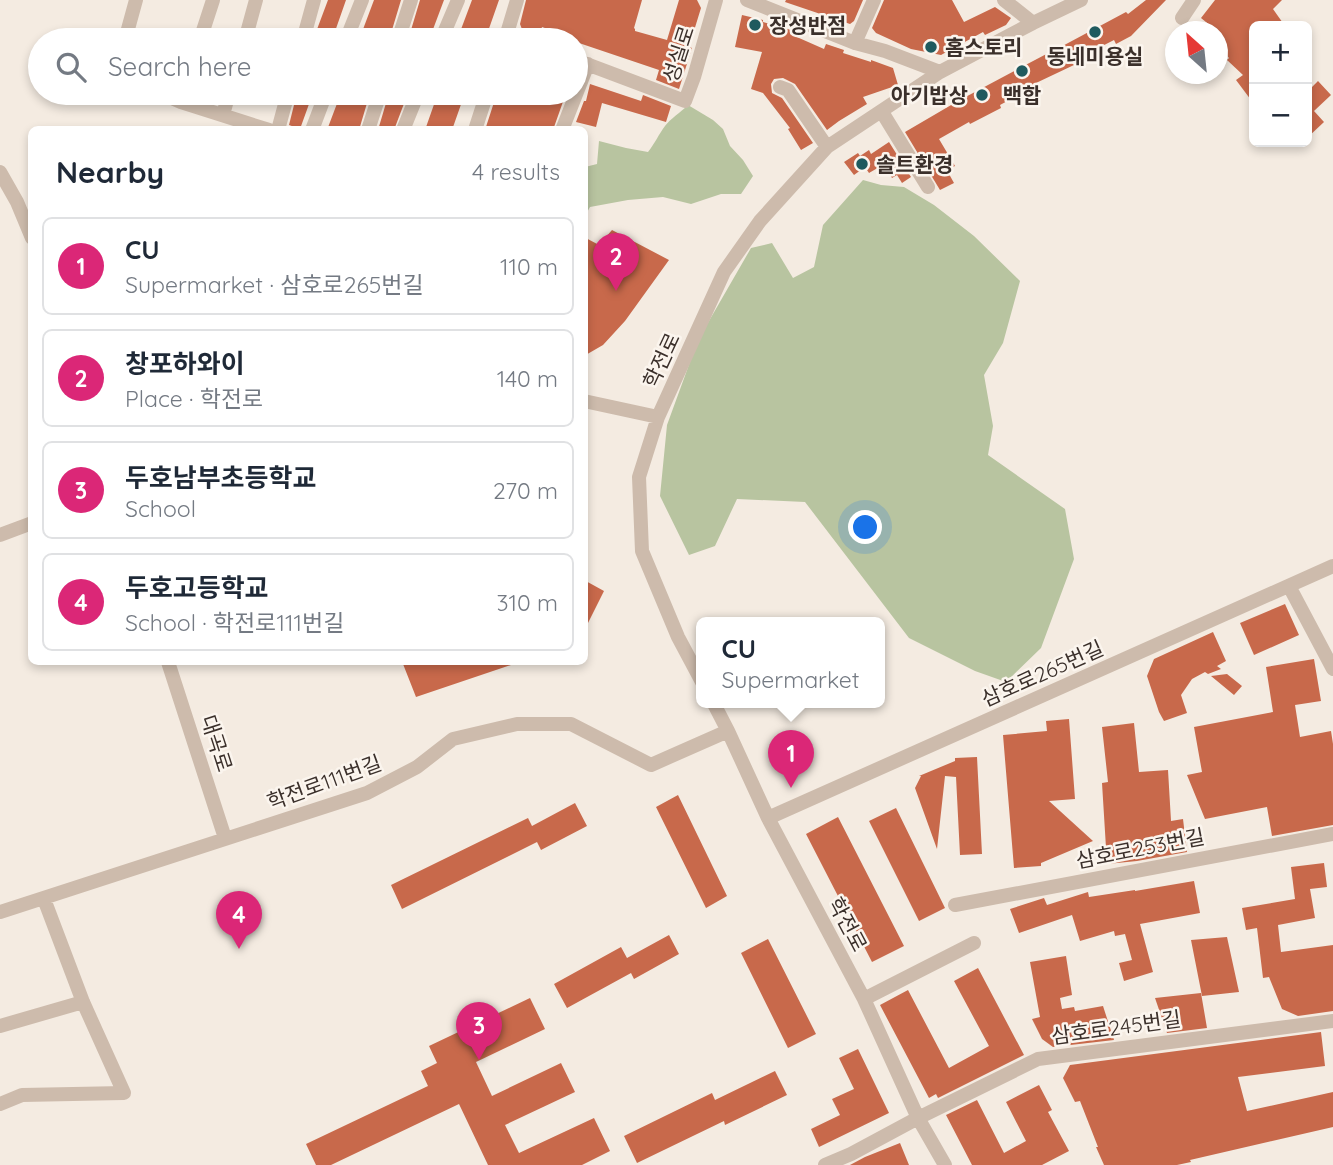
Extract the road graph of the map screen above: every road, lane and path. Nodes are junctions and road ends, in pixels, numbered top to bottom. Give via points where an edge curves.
1 (136, 0) edge
2 (213, 0) edge
3 (256, 0) edge
4 (314, 0) edge
5 (362, 0) edge
6 (411, 0) edge
7 (458, 0) edge
8 (517, 0) edge
9 (716, 0) edge
10 (747, 0) edge
11 (874, 0) edge
12 (1004, 0) edge
13 (1081, 0) edge
14 (1194, 0) edge
15 (1182, 18) dead end
16 (1033, 23) junction
17 (128, 28) edge
18 (204, 28) edge
19 (248, 28) edge
20 (306, 28) edge
21 (351, 28) edge
22 (402, 28) edge
23 (446, 28) edge
24 (511, 28) edge
25 (855, 43) junction
26 (588, 64) edge
27 (940, 72) junction
28 (780, 87) dead end
29 (199, 105) edge
30 (226, 105) edge
31 (285, 105) edge
32 (321, 105) edge
33 (376, 105) edge
34 (413, 105) edge
35 (484, 105) edge
36 (569, 105) edge
37 (881, 112) junction
38 (223, 116) junction
39 (256, 126) edge
40 (279, 126) edge
41 (314, 126) edge
42 (369, 126) edge
43 (404, 126) edge
44 (476, 126) edge
45 (563, 126) edge
46 (827, 148) junction
47 (0, 172) edge
48 (928, 187) dead end
49 (28, 228) edge
50 (588, 402) edge
51 (658, 417) junction
52 (28, 524) edge
53 (0, 535) edge
54 (1333, 566) edge
55 (1289, 586) junction
56 (169, 665) edge
57 (1333, 669) edge
58 (696, 671) edge
59 (716, 708) edge
60 (728, 731) junction
61 (768, 818) junction
62 (1333, 834) edge
63 (225, 838) junction
64 (44, 899) junction
65 (955, 905) dead end
66 (0, 912) edge
67 (974, 943) dead end
68 (864, 999) junction
69 (83, 1002) junction
70 (1333, 1021) edge
71 (0, 1026) edge
72 (0, 1104) edge
73 (918, 1118) junction
74 (825, 1165) edge
75 (945, 1165) edge

1 - 17 street
2 - 18 street
3 - 19 street
4 - 20 street
5 - 21 street
6 - 22 street
7 - 23 street
8 - 24 street
9 - 26 street, 성실로 via 685,101
10 - 25 street
11 - 25 street
12 - 16 street
13 - 16 street, 학전로
14 - 15 street
16 - 27 street, 학전로
25 - 27 street
27 - 37 street, 학전로
28 - 46 street via 788,90
29 - 38 street
30 - 38 street
31 - 40 street
32 - 41 street
33 - 42 street
34 - 43 street
35 - 44 street
36 - 45 street
37 - 46 street, 학전로
37 - 48 street
38 - 39 street
46 - 51 street, 학전로 via 761,221 724,272
47 - 49 street
50 - 51 street
51 - 58 street, 학전로 via 639,477 642,551
52 - 53 street
54 - 55 street, 삼호로265번길
55 - 57 street
55 - 61 street, 삼호로265번길
56 - 63 street, 대곡로
59 - 60 street, 학전로
60 - 61 street, 학전로
60 - 63 street, 학전로111번길 via 651,765 571,724 517,724 453,739 417,767 368,793
61 - 68 street, 학전로
62 - 65 street, 삼호로253번길
63 - 64 street, 학전로111번길
64 - 66 street, 학전로111번길
64 - 69 street
67 - 68 street
68 - 73 street, 학전로
69 - 71 street
69 - 72 street via 124,1093 22,1095
70 - 73 street, 삼호로245번길 via 1038,1059
73 - 74 street, 삼호로245번길
73 - 75 street, 학전로

